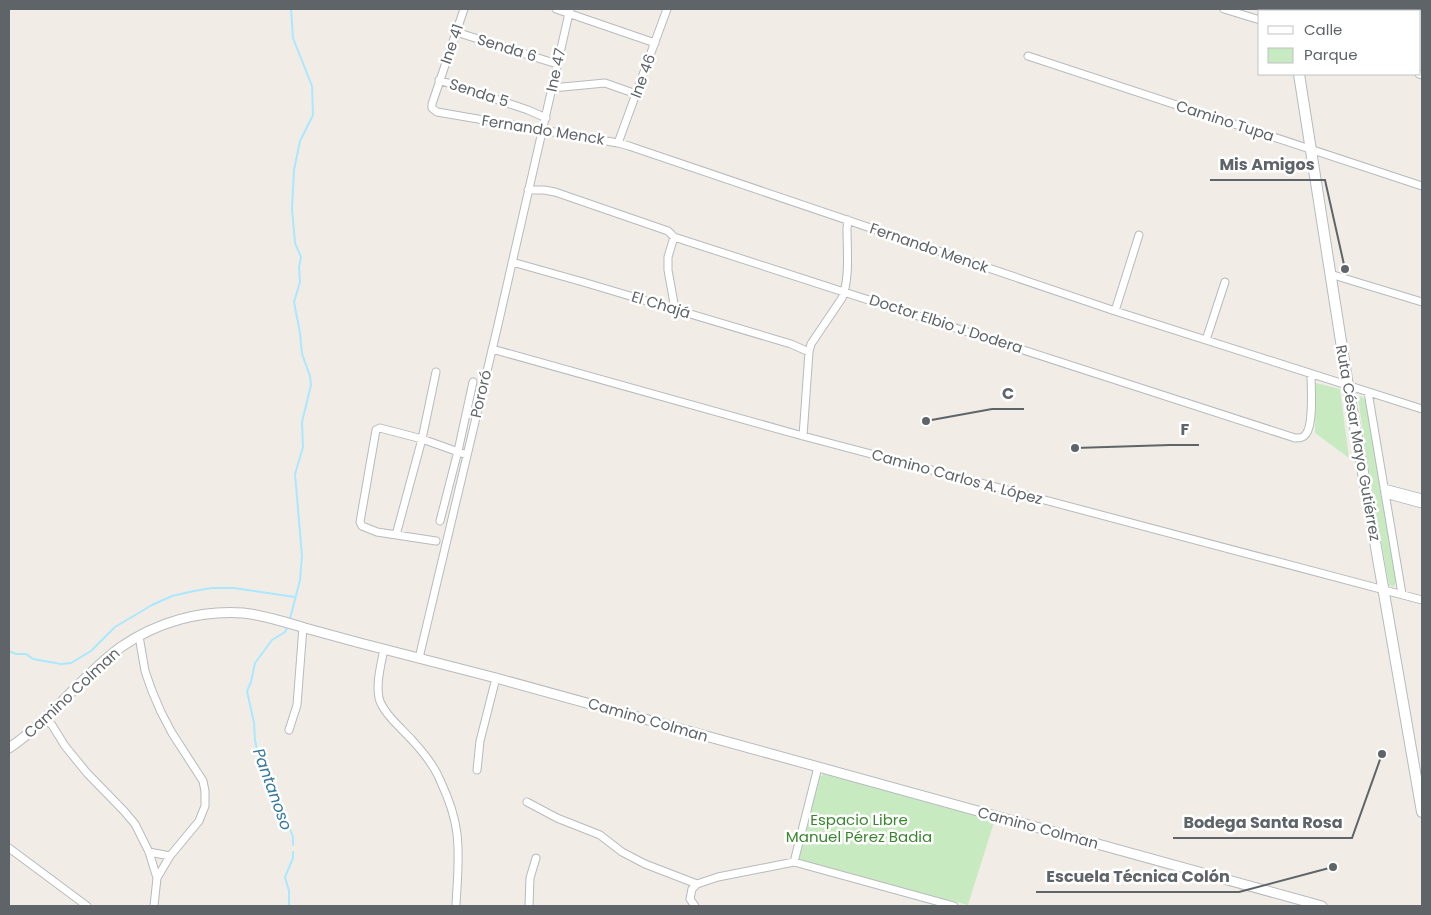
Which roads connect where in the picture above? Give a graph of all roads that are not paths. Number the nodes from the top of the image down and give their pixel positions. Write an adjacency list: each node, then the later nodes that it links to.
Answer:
1 (464, 9): 7 (street, Ine 41)
2 (556, 9): 5 (street)
3 (667, 9): 8 (street, Ine 46)
4 (1224, 9): 6 (street)
5 (569, 11): 8 (street); 10 (street, Ine 47)
6 (1258, 19)
7 (456, 32): 10 (street, Senda 6); 12 (street, Ine 41)
8 (655, 43): 14 (street, Ine 46)
9 (1028, 56): 19 (street, Camino Tupa)
10 (557, 64): 13 (street, Ine 47)
11 (1299, 75): 19 (main road, Ruta César Mayo Gutiérrez)
12 (439, 80): 15 (street, Ine 41); 16 (street, Senda 5)
13 (552, 88): 14 (street); 16 (street, Ine 47)
14 (636, 94): 18 (street, Ine 46)
15 (432, 108): 17 (street, Fernando Menck)
16 (546, 118): 17 (street, Ine 47)
17 (542, 130): 18 (street, Fernando Menck); 21 (street, Pororó)
18 (618, 142): 22 (street, Fernando Menck)
19 (1311, 149): 20 (street, Camino Tupa); 26 (main road, Ruta César Mayo Gutiérrez)
20 (1422, 186)
21 (528, 190): 24 (street, Doctor Elbio J Dodera); 25 (street, Pororó)
22 (848, 220): 28 (street); 31 (street, Fernando Menck)
23 (1139, 235): 31 (street)
24 (674, 237): 28 (street, Doctor Elbio J Dodera); 30 (street)
25 (512, 262): 30 (street, El Chajá); 33 (street, Pororó)
26 (1330, 274): 29 (street); 38 (main road, Ruta César Mayo Gutiérrez)
27 (1225, 282): 32 (street)
28 (844, 291): 34 (street); 36 (street, Doctor Elbio J Dodera)
29 (1422, 302)
30 (674, 309): 34 (street, El Chajá)
31 (1115, 311): 32 (street, Fernando Menck)
32 (1206, 340): 36 (street, Fernando Menck)
33 (492, 349): 41 (street, Camino Carlos A. López); 44 (street, Pororó)
34 (808, 352): 41 (street)
35 (436, 372): 42 (street)
36 (1311, 374): 38 (street, Fernando Menck)
37 (473, 382): 43 (street)
38 (1348, 386): 39 (street, Fernando Menck); 51 (main road, Ruta César Mayo Gutiérrez)
39 (1368, 392): 40 (street, Fernando Menck); 45 (street, Ruta César Mayo Gutiérrez)
40 (1422, 409)
41 (803, 436): 51 (street, Camino Carlos A. López)
42 (422, 439): 43 (street); 49 (street); 49 (street)
43 (458, 451): 44 (street); 48 (street)
44 (467, 455): 57 (street, Pororó)
45 (1384, 491): 46 (street); 47 (street); 52 (street, Ruta César Mayo Gutiérrez)
46 (1422, 498)
47 (1422, 504)
48 (440, 521)
49 (396, 535): 50 (street)
50 (436, 541)
51 (1384, 590): 52 (street, Camino Carlos A. López); 65 (main road, Ruta César Mayo Gutiérrez)
52 (1402, 594): 53 (street, Camino Carlos A. López)
53 (1422, 600)
54 (303, 627): 55 (street, Camino Colman); 56 (street, Camino Colman); 60 (street)
55 (139, 636): 59 (street, Camino Colman); 68 (street)
56 (384, 649): 57 (street, Camino Colman); 77 (street)
57 (419, 658): 58 (street, Camino Colman)
58 (496, 678): 62 (street, Camino Colman); 63 (street)
59 (45, 719): 61 (street, Camino Colman); 67 (street)
60 (290, 730)
61 (9, 748)
62 (818, 767): 70 (street); 79 (street, Camino Colman)
63 (476, 770)
64 (527, 802): 72 (street)
65 (1422, 812)
66 (9, 848): 75 (street)
67 (149, 852): 68 (street); 71 (street)
68 (170, 856): 71 (street)
69 (536, 858): 73 (street)
70 (794, 862): 72 (street); 78 (street)
71 (157, 878): 76 (street)
72 (697, 884): 74 (street)
73 (529, 905)
74 (693, 905)
75 (87, 906)
76 (154, 906)
77 (456, 906)
78 (954, 906)
79 (1322, 906)

